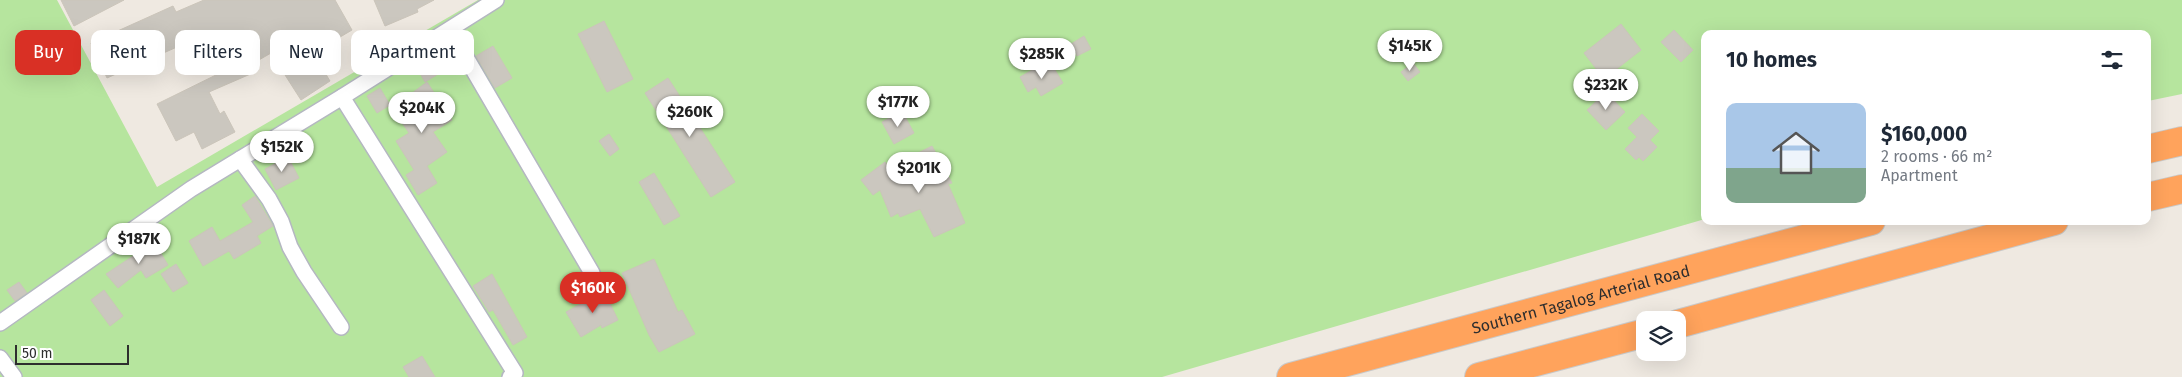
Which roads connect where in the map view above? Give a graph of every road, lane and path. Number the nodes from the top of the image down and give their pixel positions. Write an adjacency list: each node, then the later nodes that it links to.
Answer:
1 (496, 0): 2 (street)
2 (450, 30)
3 (474, 71): 13 (street)
4 (377, 75): 5 (street)
5 (342, 97): 8 (street); 19 (street)
6 (2182, 141): 7 (highway)
7 (2151, 148)
8 (240, 159): 15 (street); 16 (street)
9 (2182, 189): 10 (highway)
10 (2151, 196)
11 (1857, 225): 21 (highway, Southern Tagalog Arterial Road)
12 (2039, 225): 14 (highway)
13 (592, 273)
14 (1686, 322)
15 (0, 323)
16 (340, 327)
17 (1636, 335): 22 (highway)
18 (0, 358): 20 (street)
19 (514, 376)
20 (14, 377)
21 (1291, 377)
22 (1479, 377)

